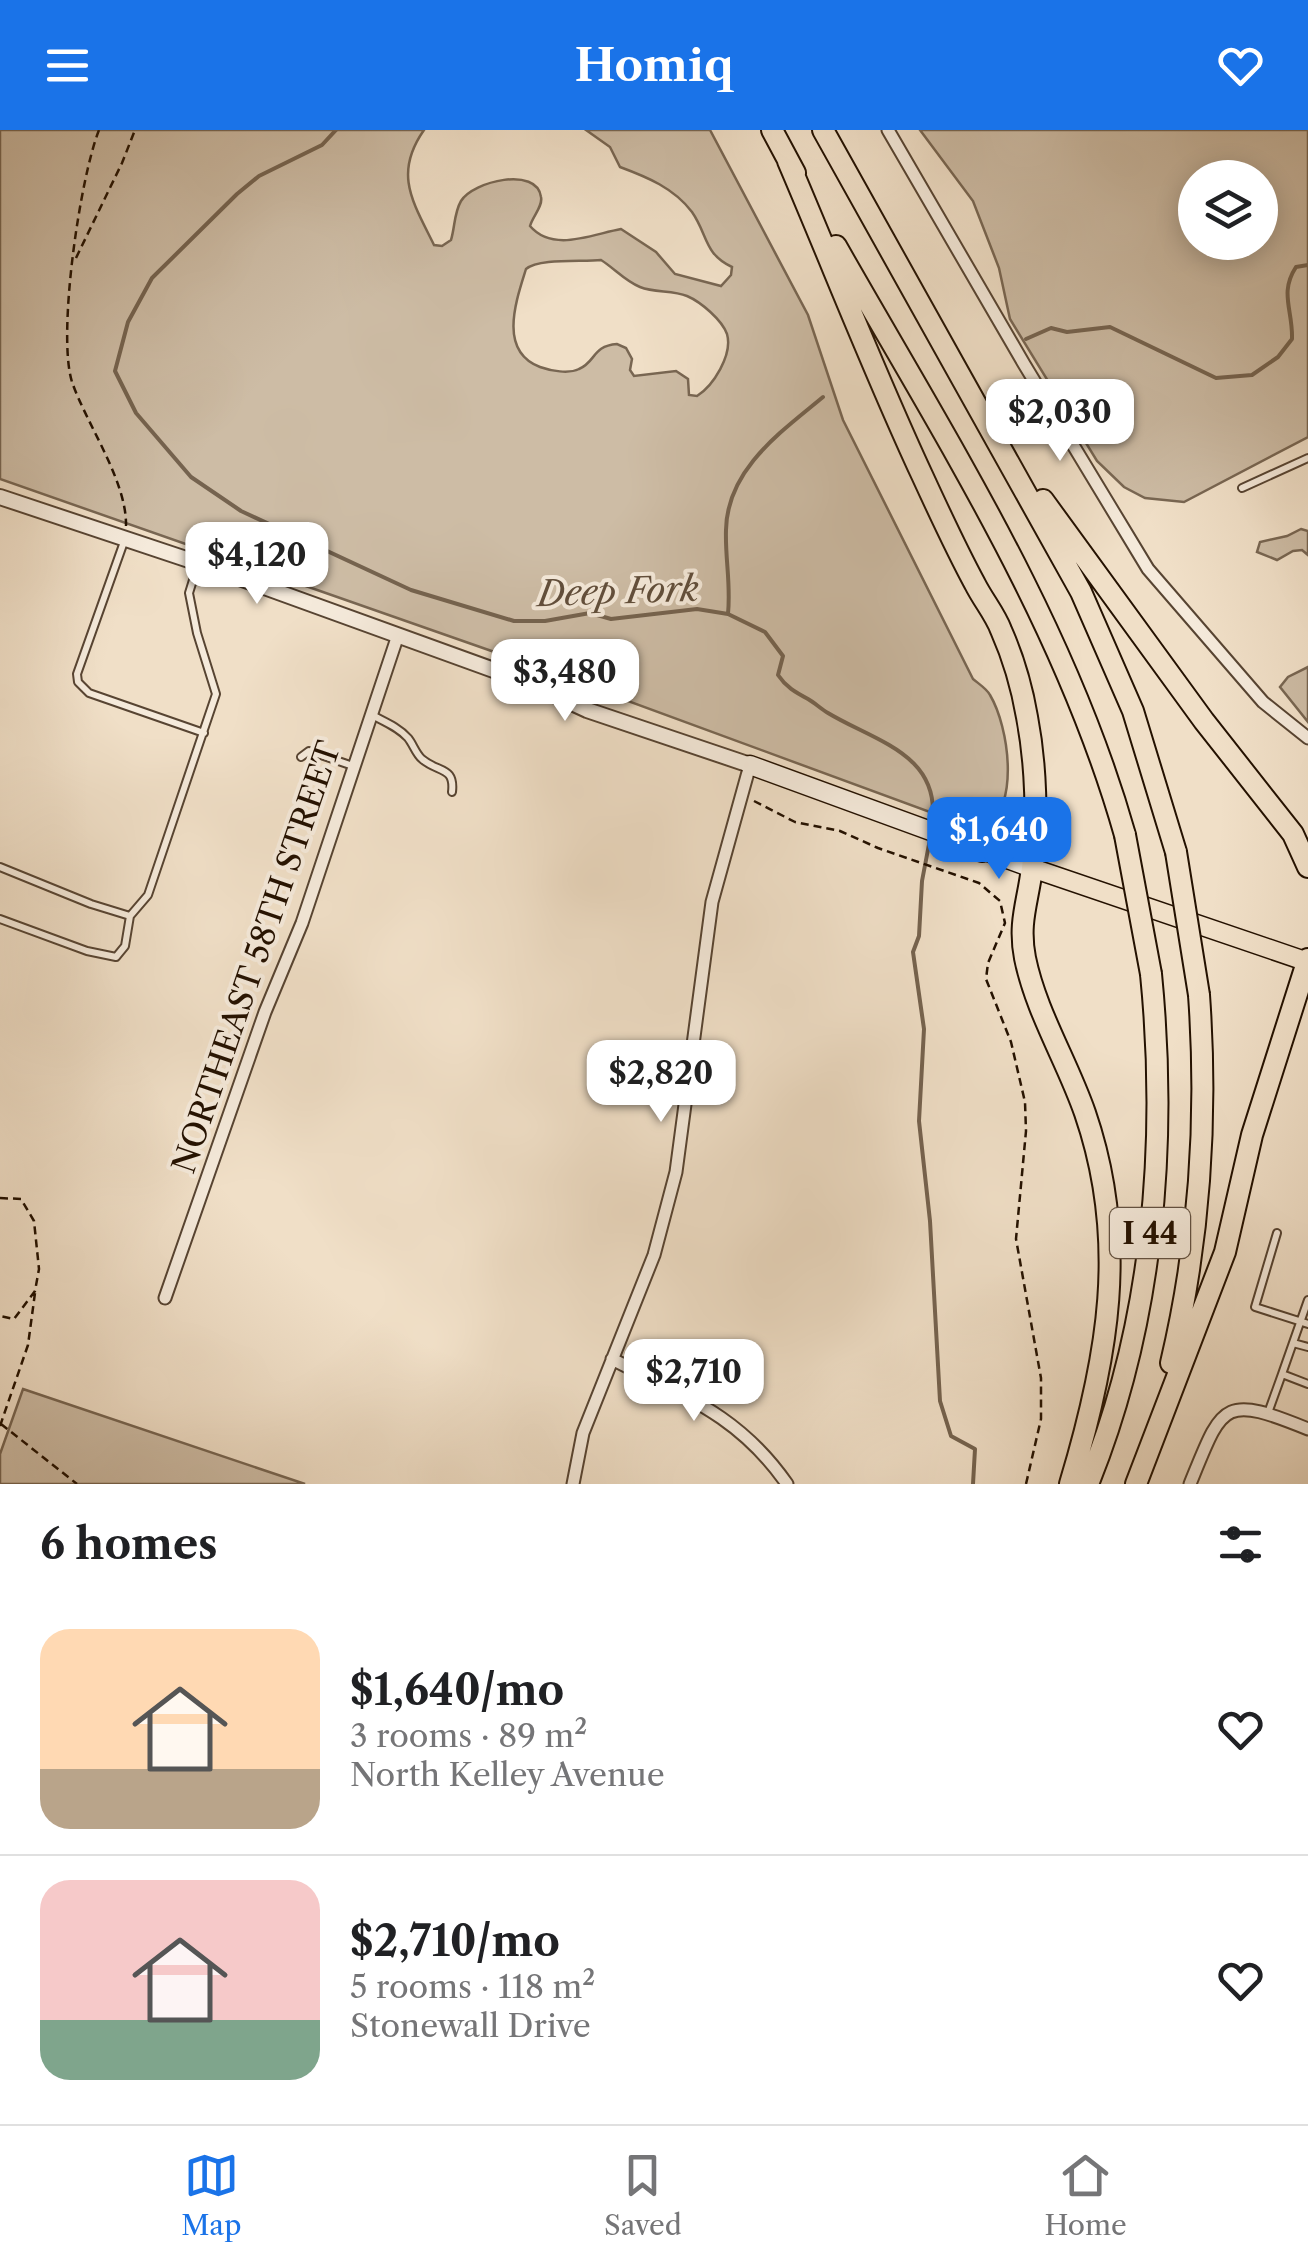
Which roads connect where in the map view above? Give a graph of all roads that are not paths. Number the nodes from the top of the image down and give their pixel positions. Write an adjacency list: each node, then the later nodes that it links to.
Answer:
1 (772, 130): 4 (highway)
2 (822, 130): 5 (highway)
3 (888, 130): 14 (street)
4 (788, 162): 19 (highway); 41 (highway, I 44, bridge)
5 (991, 430): 23 (highway); 42 (highway, I 44, bridge)
6 (1308, 458): 7 (lane)
7 (1242, 488)
8 (0, 496): 9 (street)
9 (125, 538): 10 (street); 13 (lane)
10 (198, 563): 11 (street); 13 (lane)
11 (398, 635): 12 (street, NORTHEAST 58TH STREET); 16 (street)
12 (371, 715): 17 (street, NORTHEAST 58TH STREET); 18 (lane)
13 (204, 734): 24 (lane)
14 (1308, 738)
15 (302, 758): 17 (lane)
16 (750, 765): 20 (main road); 33 (street)
17 (353, 766): 28 (street, NORTHEAST 58TH STREET)
18 (452, 792)
19 (1033, 806): 20 (highway); 22 (highway)
20 (982, 851): 22 (main road)
21 (0, 867): 24 (lane)
22 (1032, 868): 26 (main road); 40 (highway)
23 (1308, 868)
24 (130, 916): 25 (lane)
25 (0, 920)
26 (1308, 961): 42 (highway)
27 (1277, 1233): 30 (lane)
28 (166, 1298)
29 (1308, 1300): 30 (lane)
30 (1304, 1323): 31 (lane)
31 (1293, 1343): 32 (lane); 34 (lane)
32 (1308, 1348)
33 (612, 1360): 38 (street); 39 (street)
34 (1282, 1374): 35 (lane); 36 (lane)
35 (1308, 1384)
36 (1268, 1412): 37 (street); 43 (street)
37 (1308, 1429)
38 (572, 1484)
39 (787, 1484)
40 (1070, 1484)
41 (1088, 1484)
42 (1135, 1484)
43 (1190, 1484)

